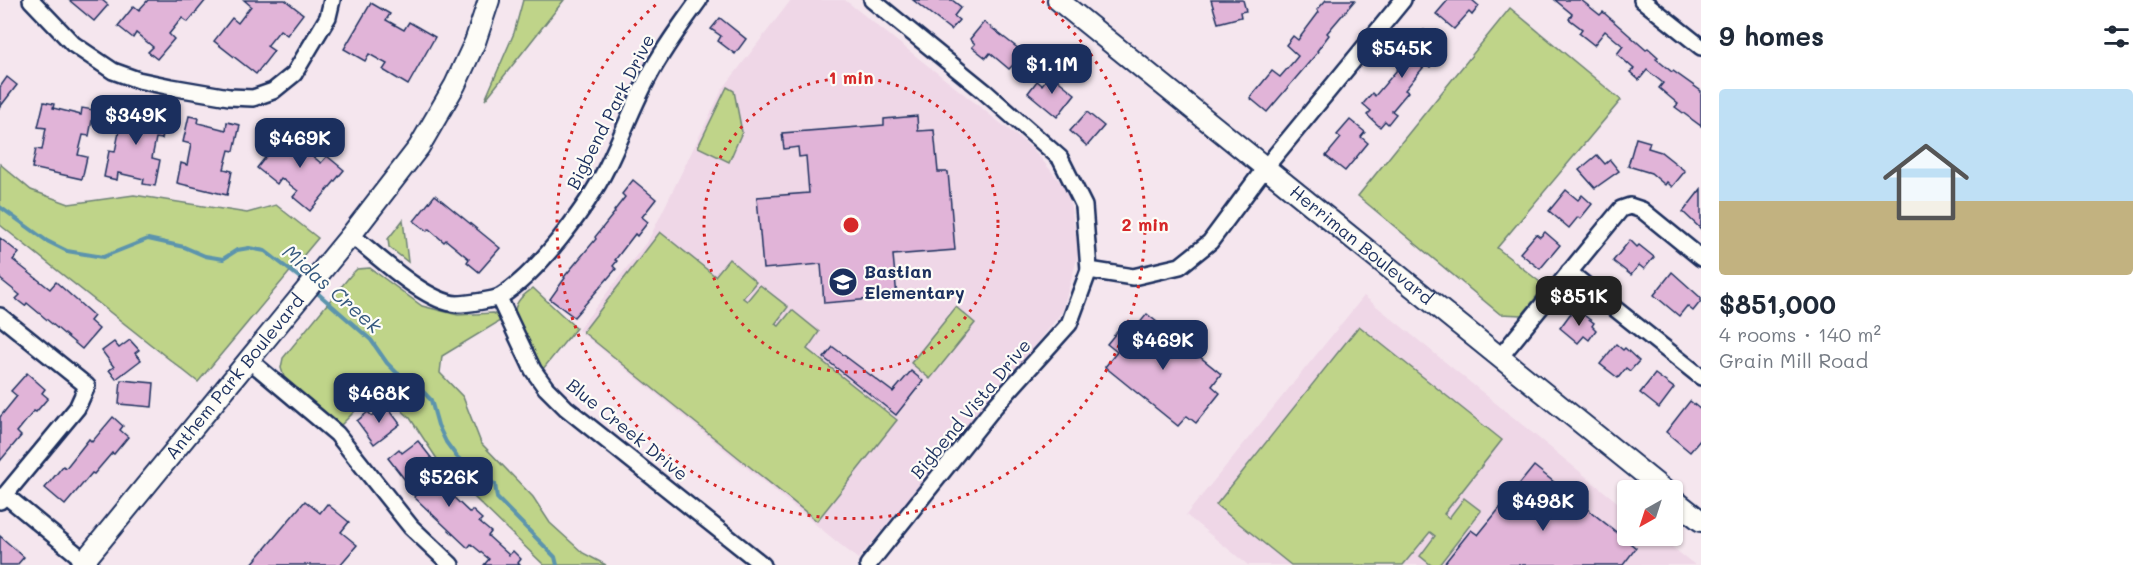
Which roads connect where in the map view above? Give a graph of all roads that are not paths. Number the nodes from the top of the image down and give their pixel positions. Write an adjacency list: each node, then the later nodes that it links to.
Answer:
1 (31, 0): 2 (street)
2 (332, 0)
3 (489, 0): 11 (main road, Anthem Park Boulevard)
4 (699, 0): 15 (street, Bigbend Park Drive)
5 (872, 0): 13 (street)
6 (1058, 0): 10 (main road, Herriman Boulevard)
7 (1403, 0): 10 (street)
8 (1642, 0): 9 (street)
9 (1701, 47)
10 (1265, 168): 13 (street); 17 (main road, Herriman Boulevard)
11 (351, 235): 15 (street); 18 (main road, Anthem Park Boulevard)
12 (1701, 258): 14 (street)
13 (1089, 270): 27 (street, Bigbend Vista Drive)
14 (1569, 272): 17 (street); 19 (street)
15 (499, 298): 26 (street, Blue Creek Drive)
16 (0, 316): 21 (street)
17 (1500, 357): 20 (main road, Herriman Boulevard)
18 (249, 360): 24 (main road, Anthem Park Boulevard); 25 (street)
19 (1701, 377)
20 (1652, 480)
21 (2, 498): 24 (street)
22 (1683, 507): 23 (main road)
23 (1701, 521)
24 (83, 563)
25 (451, 565)
26 (763, 565)
27 (868, 565)

